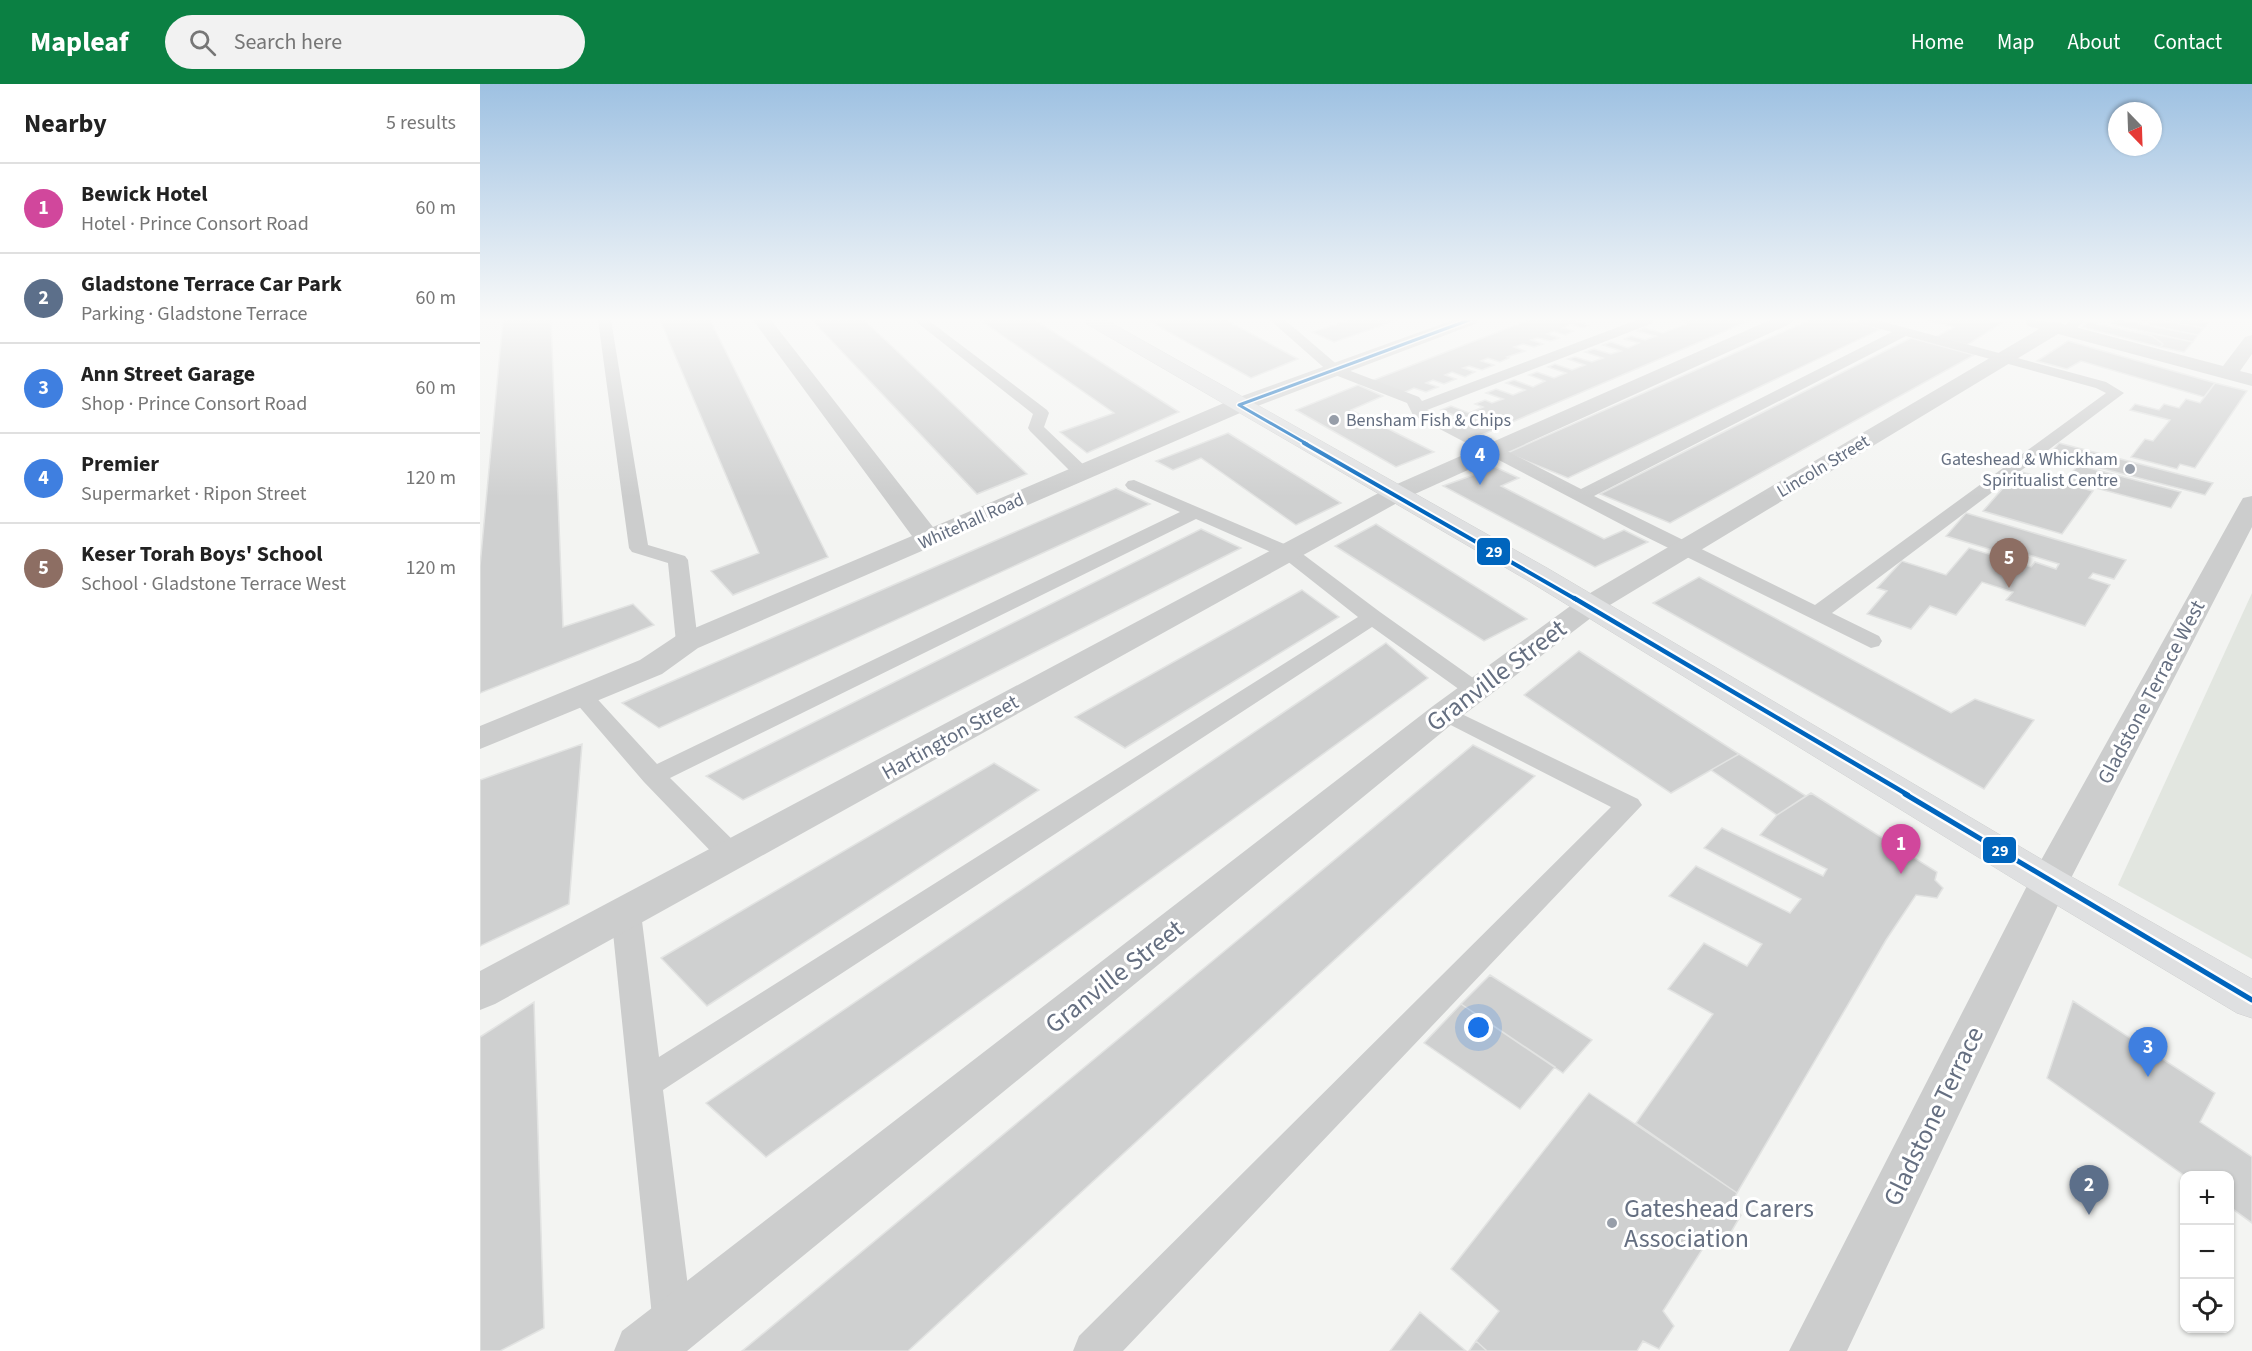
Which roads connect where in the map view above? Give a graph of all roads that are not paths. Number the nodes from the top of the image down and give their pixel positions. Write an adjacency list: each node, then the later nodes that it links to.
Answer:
1 (613, 379): 28 (lane)
2 (807, 379): 21 (street)
3 (997, 379): 15 (lane)
4 (1195, 379): 12 (street)
5 (1310, 379): 12 (street, Whitehall Road)
6 (1359, 379): 13 (lane)
7 (1493, 379): 13 (lane)
8 (1651, 379): 14 (street, Hartington Street)
9 (1810, 379): 18 (lane)
10 (1969, 379): 22 (street, Lincoln Street)
11 (2080, 379): 25 (lane)
12 (1239, 405): 15 (street, Whitehall Road); 17 (street)
13 (1417, 408): 14 (lane)
14 (1491, 450): 17 (street, Hartington Street); 18 (lane)
15 (1081, 472): 21 (street, Whitehall Road)
16 (1134, 485): 20 (lane)
17 (1397, 493): 23 (street, Hartington Street); 24 (street)
18 (1580, 496): 22 (lane)
19 (2252, 503): 34 (street, Gladstone Terrace West)
20 (1195, 512): 23 (lane); 32 (lane)
21 (929, 540): 28 (street, Whitehall Road)
22 (1685, 549): 24 (street, Lincoln Street); 25 (lane)
23 (1288, 552): 26 (lane); 33 (street, Hartington Street)
24 (1590, 605): 30 (street, Granville Street); 34 (street)
25 (1817, 614): 27 (lane)
26 (1372, 617): 30 (lane); 38 (lane)
27 (1870, 640)
28 (687, 642): 29 (street, Whitehall Road)
29 (582, 696): 31 (street, Whitehall Road); 32 (lane)
30 (1460, 702): 39 (street, Granville Street); 40 (lane)
31 (480, 738)
32 (653, 776): 33 (lane)
33 (732, 856): 35 (street, Hartington Street)
34 (2049, 882): 37 (street); 41 (street, Gladstone Terrace)
35 (626, 914): 36 (street, Hartington Street); 38 (lane)
36 (491, 986)
37 (2252, 1000)
38 (645, 1084): 39 (lane)
39 (658, 1338)
40 (1094, 1351)
41 (1816, 1351)

